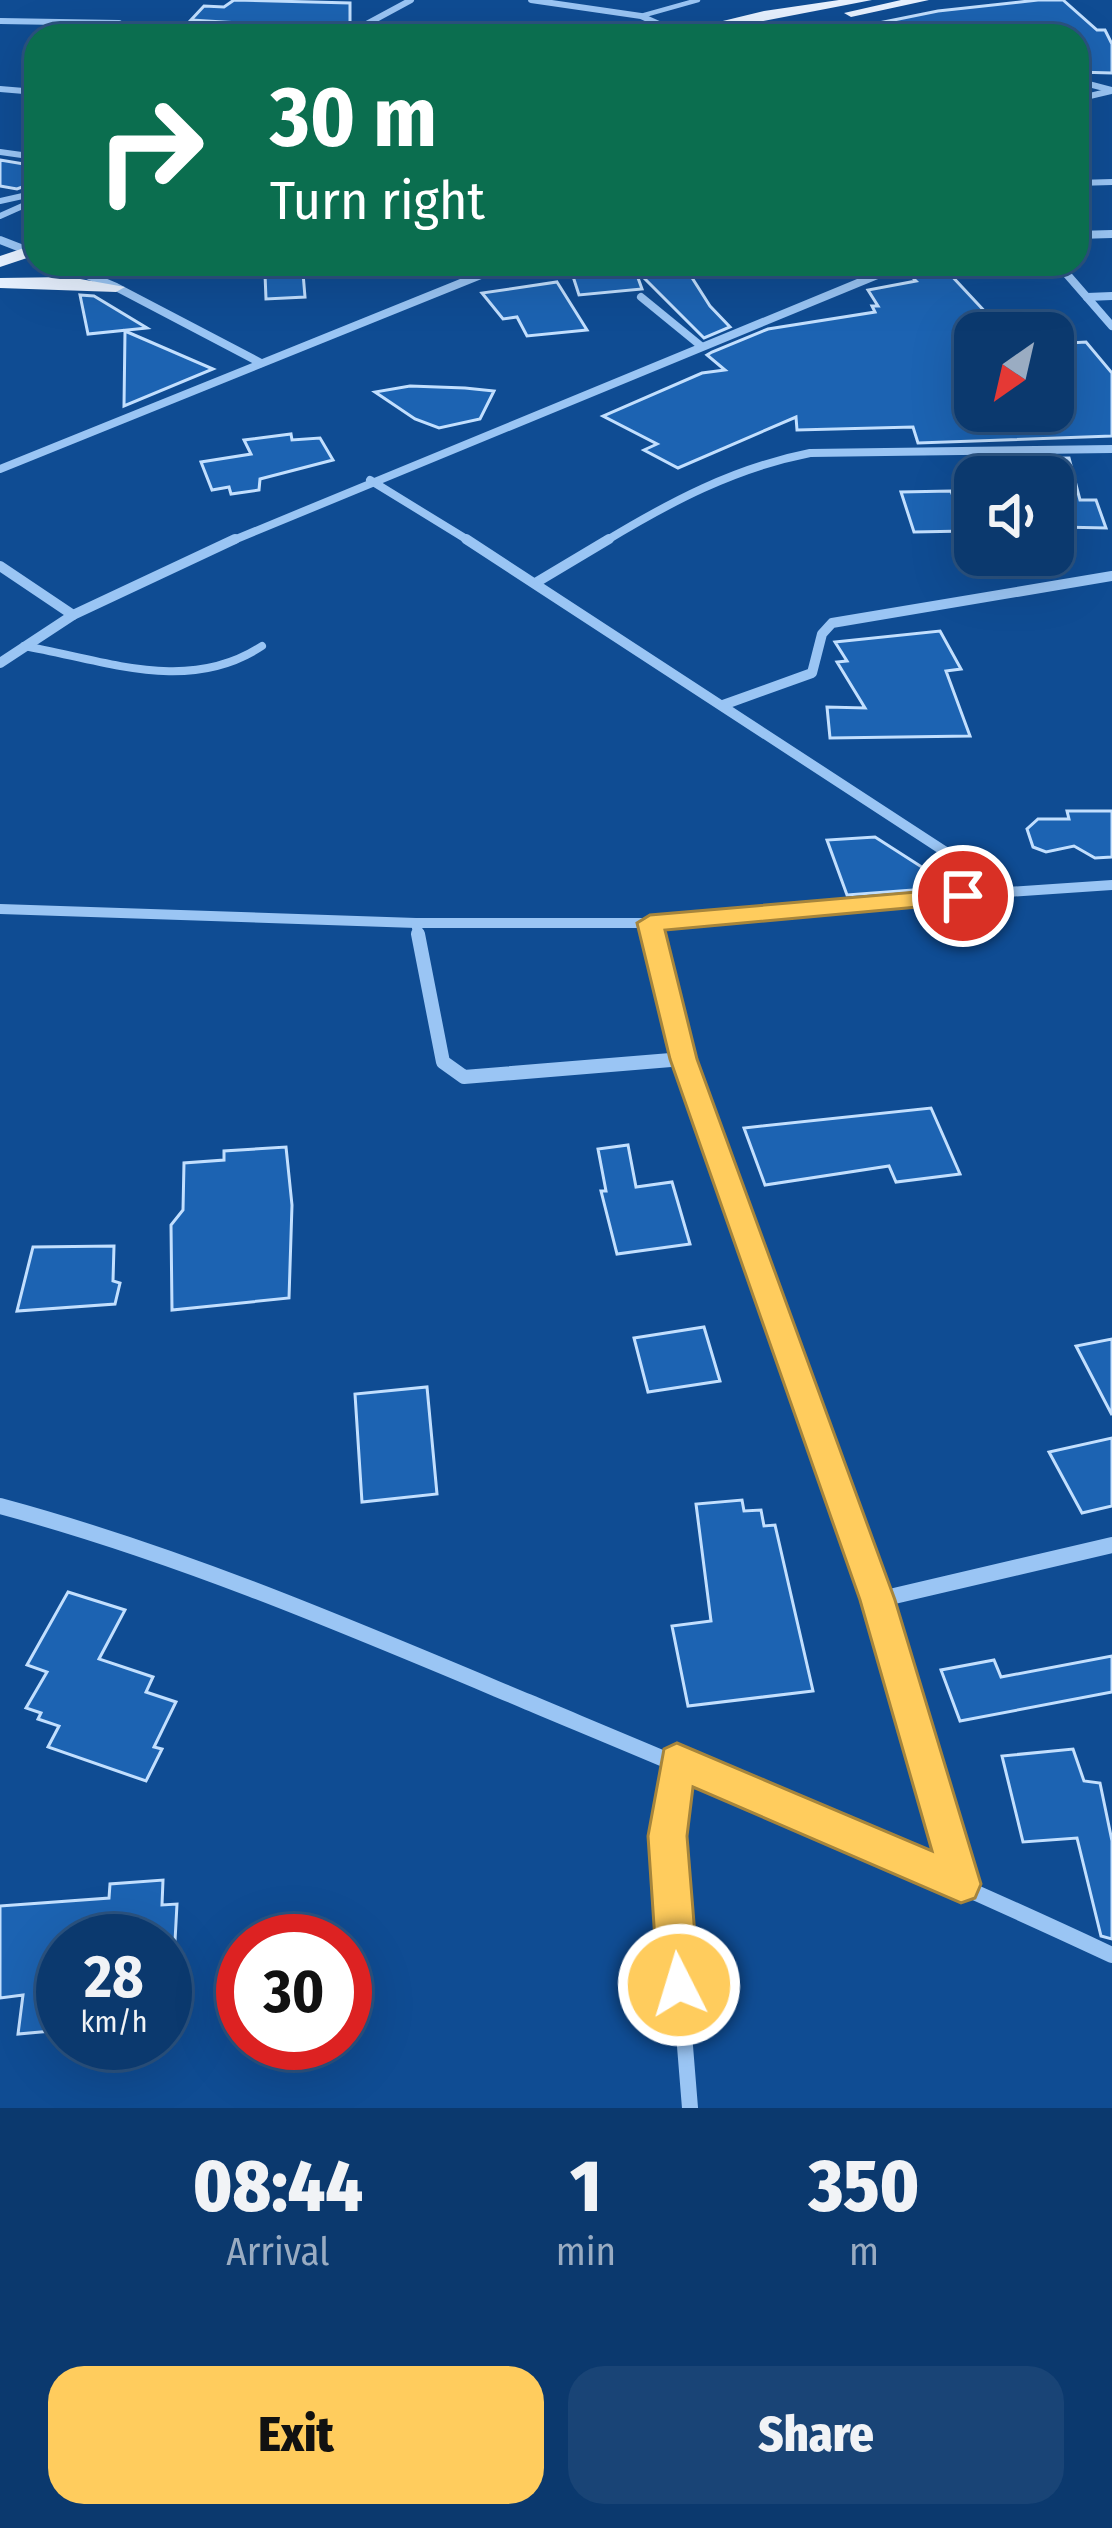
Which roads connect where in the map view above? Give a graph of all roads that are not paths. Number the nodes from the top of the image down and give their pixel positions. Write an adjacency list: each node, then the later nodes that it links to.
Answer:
1 (412, 0): 9 (street)
2 (531, 0): 6 (street)
3 (698, 0): 6 (lane)
4 (866, 0): 11 (main road)
5 (922, 0): 12 (main road)
6 (641, 16): 10 (street)
7 (0, 21): 8 (street)
8 (119, 23)
9 (367, 24)
10 (656, 24)
11 (730, 24)
12 (792, 24)
13 (91, 276): 19 (street)
14 (112, 276): 19 (main road)
15 (478, 276): 25 (street)
16 (874, 276): 24 (street)
17 (1069, 276): 22 (street)
18 (0, 282): 19 (main road)
19 (116, 286): 25 (street)
20 (1112, 296): 22 (street)
21 (641, 297): 24 (street)
22 (1088, 297): 23 (street)
23 (1112, 326)
24 (700, 346): 28 (street)
25 (261, 363): 27 (street)
26 (1112, 449): 31 (street)
27 (0, 469)
28 (370, 480): 31 (street); 32 (street)
29 (0, 566): 32 (street)
30 (1112, 577): 36 (street)
31 (537, 582): 36 (street)
32 (73, 615): 33 (street)
33 (24, 646): 34 (lane); 35 (street)
34 (262, 646)
35 (0, 663)
36 (723, 705): 38 (street)
37 (1112, 885): 38 (street)
38 (1007, 892): 41 (street)
39 (0, 909): 40 (street)
40 (416, 923): 41 (street); 42 (street)
41 (650, 923): 42 (street)
42 (683, 1059): 45 (street)
43 (0, 1506): 46 (street)
44 (1112, 1545): 45 (street)
45 (877, 1600): 47 (street)
46 (677, 1762): 47 (street); 49 (street)
47 (961, 1884): 48 (street)
48 (1112, 1955)
49 (690, 2108)

